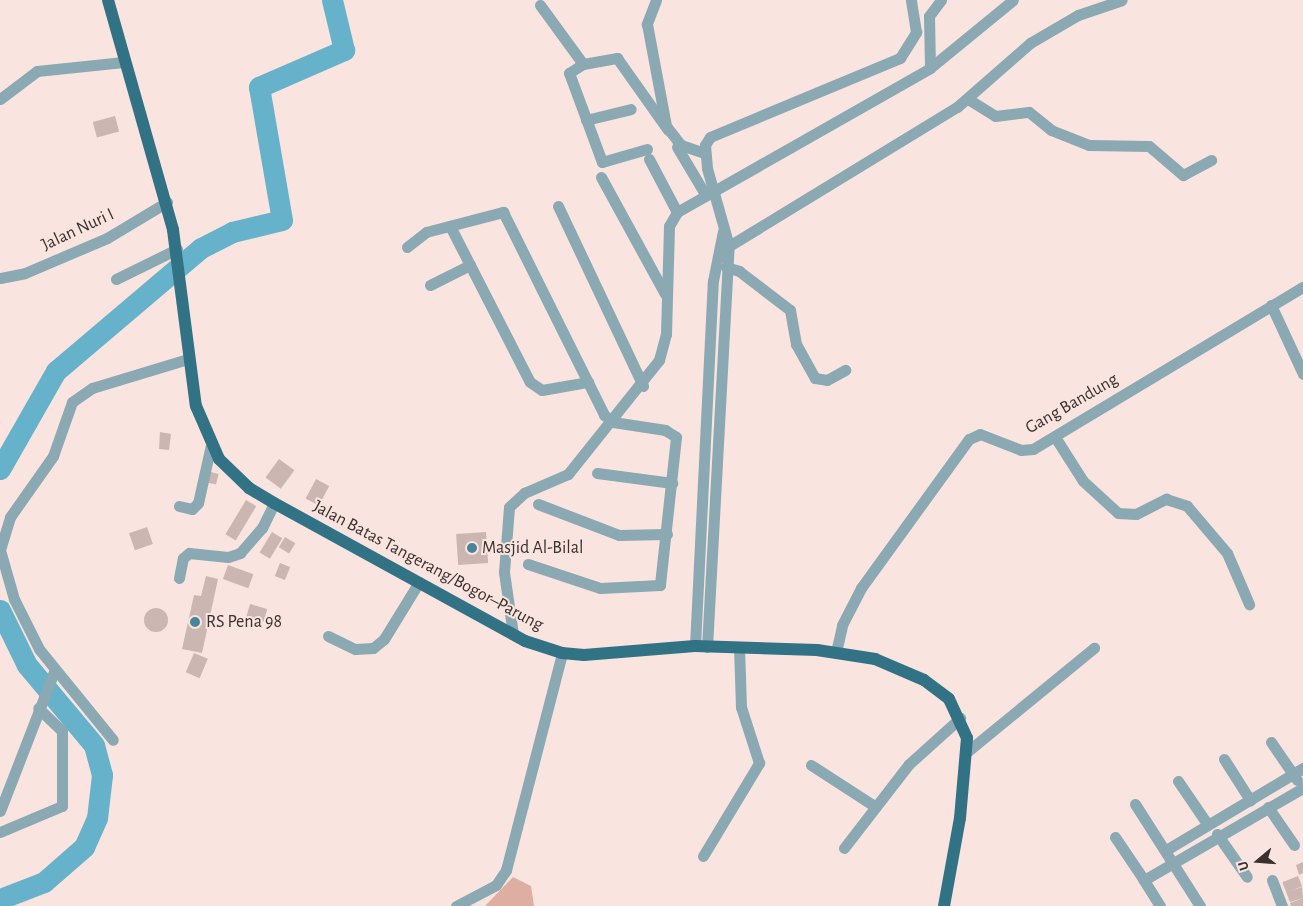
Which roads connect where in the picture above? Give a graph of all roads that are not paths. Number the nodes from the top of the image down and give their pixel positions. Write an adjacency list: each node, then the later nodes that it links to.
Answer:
1 (108, 0): 8 (main road, Jalan Batas Tangerang/Bogor–Parung)
2 (656, 0): 15 (street)
3 (911, 0): 17 (street)
4 (941, 0): 10 (street)
5 (1013, 0): 10 (street)
6 (1122, 0): 12 (street)
7 (540, 6): 9 (street)
8 (124, 62): 11 (street); 21 (main road, Jalan Batas Tangerang/Bogor–Parung)
9 (583, 64): 14 (street); 15 (street)
10 (930, 68): 20 (street)
11 (0, 99)
12 (968, 99): 18 (street); 26 (street)
13 (632, 109): 14 (street)
14 (586, 120): 23 (street)
15 (668, 130): 17 (street)
16 (677, 147): 20 (street)
17 (704, 153): 20 (street)
18 (1211, 160)
19 (601, 177): 35 (street)
20 (709, 192): 23 (street); 25 (street)
21 (167, 202): 28 (main road, Jalan Batas Tangerang/Bogor–Parung); 31 (street, Jalan Nuri I)
22 (558, 206): 41 (street)
23 (677, 212): 35 (street)
24 (450, 226): 27 (street); 29 (street); 40 (street)
25 (723, 231): 26 (street); 58 (street)
26 (729, 246): 30 (street)
27 (407, 247)
28 (176, 249): 32 (street); 37 (main road, Jalan Batas Tangerang/Bogor–Parung)
29 (470, 264): 33 (street); 40 (street)
30 (726, 267): 38 (street); 58 (street)
31 (0, 278)
32 (116, 279)
33 (430, 285)
34 (1303, 287): 36 (street, Gang Bandung)
35 (665, 295): 41 (street)
36 (1272, 305): 39 (street); 43 (street, Gang Bandung)
37 (188, 359): 44 (main road, Jalan Batas Tangerang/Bogor–Parung); 51 (street)
38 (846, 370)
39 (1303, 374)
40 (588, 382): 42 (street)
41 (643, 386): 42 (street)
42 (613, 422): 46 (street); 56 (street)
43 (1055, 437): 55 (street); 61 (street, Gang Bandung)
44 (211, 445): 47 (main road, Jalan Batas Tangerang/Bogor–Parung); 49 (street)
45 (597, 473): 46 (street)
46 (672, 482): 50 (street)
47 (274, 503): 53 (street); 54 (main road, Jalan Batas Tangerang/Bogor–Parung)
48 (538, 504): 50 (street)
49 (179, 506)
50 (668, 534): 52 (street)
51 (0, 550): 63 (street)
52 (528, 564)
53 (179, 578)
54 (419, 582): 56 (main road, Jalan Batas Tangerang/Bogor–Parung); 57 (street)
55 (1249, 604)
56 (512, 634): 62 (main road, Jalan Batas Tangerang/Bogor–Parung)
57 (328, 636)
58 (701, 646): 59 (main road, Jalan Batas Tangerang/Bogor–Parung); 62 (main road, Jalan Batas Tangerang/Bogor–Parung)
59 (739, 648): 61 (main road, Jalan Batas Tangerang/Bogor–Parung); 86 (street)
60 (1094, 648): 68 (street)
61 (836, 652): 65 (main road, Jalan Batas Tangerang/Bogor–Parung)
62 (562, 653): 91 (street)
63 (54, 672): 64 (street); 66 (street)
64 (38, 708): 78 (street); 80 (street)
65 (960, 718): 68 (main road, Jalan Batas Tangerang/Bogor–Parung); 76 (street)
66 (113, 740)
67 (1270, 742): 71 (street)
68 (968, 751): 92 (main road, Jalan Batas Tangerang/Bogor–Parung)
69 (1224, 759): 74 (street)
70 (811, 765): 76 (street)
71 (1298, 771): 73 (street); 74 (street)
72 (1178, 781): 79 (street)
73 (1302, 788): 77 (street)
74 (1250, 800): 79 (street)
75 (1135, 804): 85 (street)
76 (876, 807): 84 (street)
77 (1268, 807): 81 (street); 83 (street)
78 (0, 811)
79 (1208, 824): 85 (street)
80 (0, 832)
81 (1217, 834): 87 (street); 88 (street)
82 (1115, 837): 89 (street)
83 (1294, 845)
84 (844, 848)
85 (1166, 850): 87 (street)
86 (703, 856)
87 (1173, 860): 89 (street); 94 (street)
88 (1248, 877)
89 (1144, 880): 93 (street)
90 (1272, 880): 95 (street)
91 (456, 906)
92 (944, 906)
93 (1160, 906)
94 (1200, 906)
95 (1282, 906)

